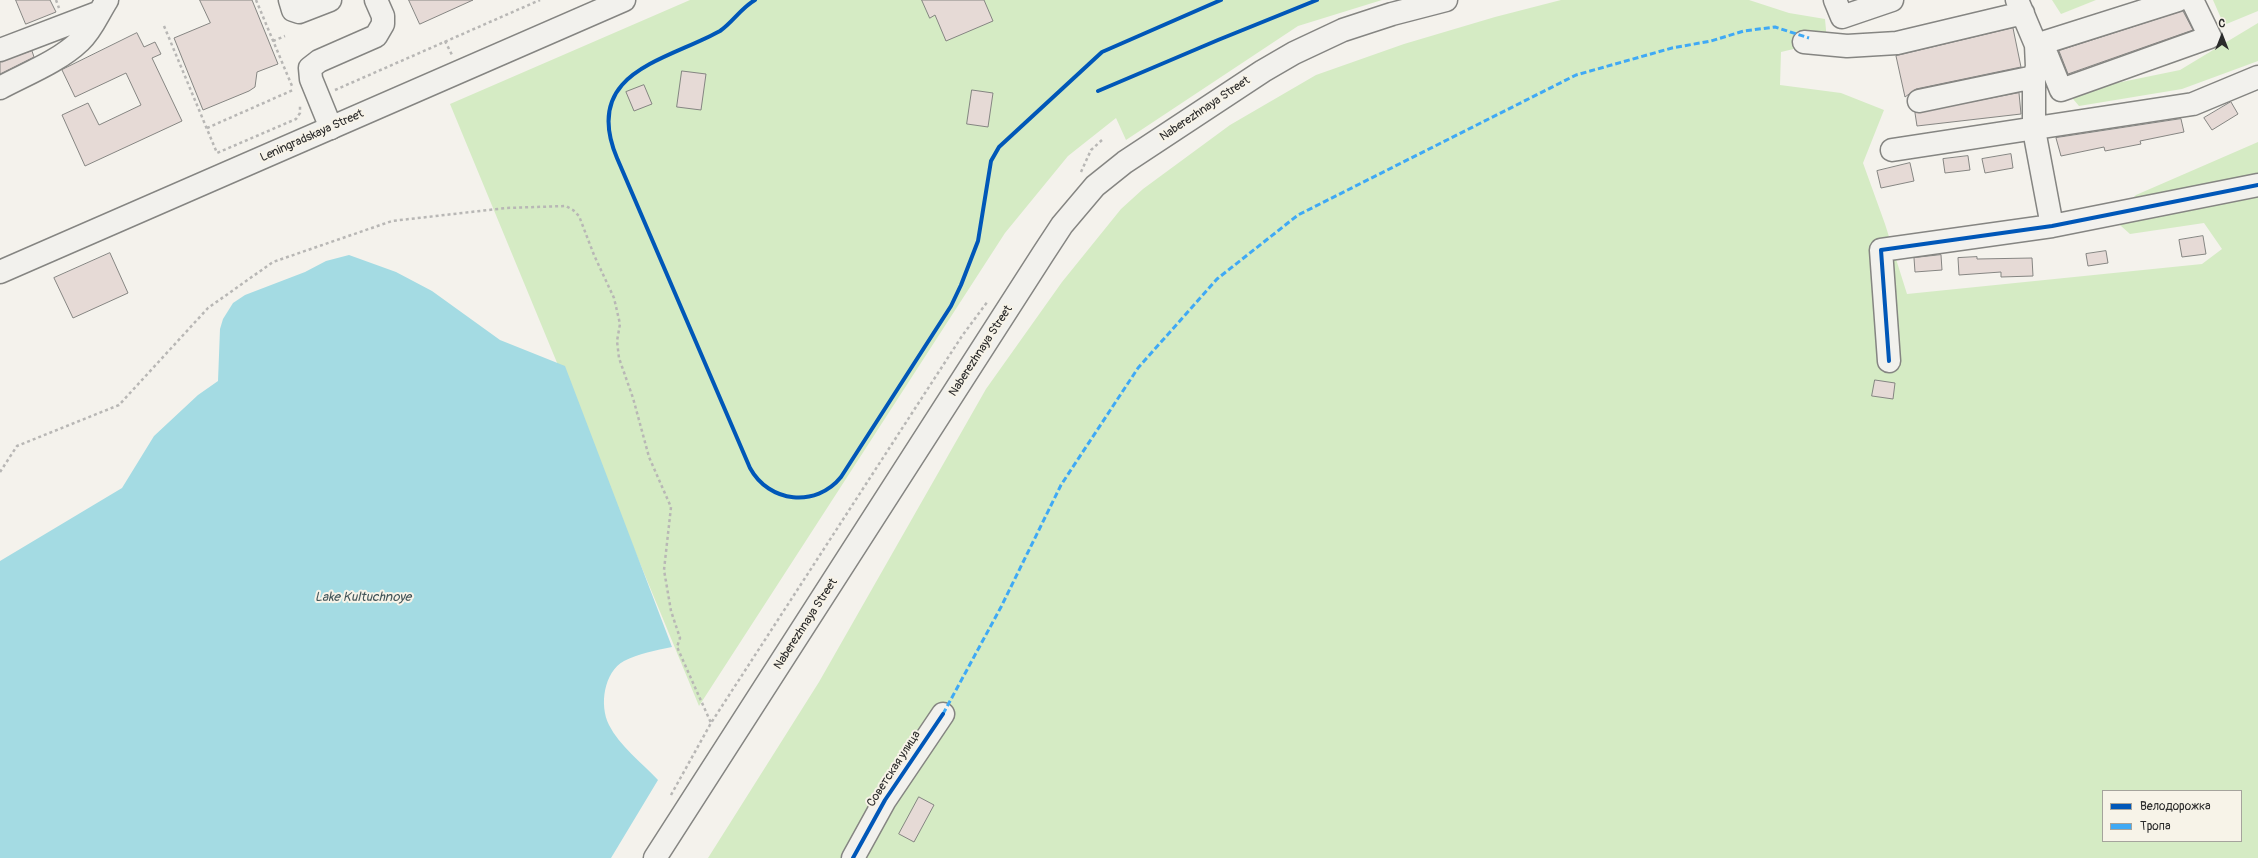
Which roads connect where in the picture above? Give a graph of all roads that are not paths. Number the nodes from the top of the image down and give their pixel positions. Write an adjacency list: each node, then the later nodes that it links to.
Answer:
1 (290, 0): 2 (main road)
2 (330, 0)
3 (376, 0): 19 (main road)
4 (624, 0): 19 (main road, Leningradskaya Street)
5 (1446, 0): 27 (main road, Naberezhnaya Street)
6 (1834, 0): 7 (main road)
7 (1892, 0)
8 (2178, 0): 14 (main road)
9 (2192, 0): 14 (main road)
10 (103, 6): 13 (main road); 17 (main road)
11 (2020, 6): 12 (main road); 14 (main road)
12 (1804, 42)
13 (4, 44)
14 (2039, 44): 15 (main road)
15 (2034, 77): 18 (main road); 20 (main road)
16 (2258, 77): 20 (main road)
17 (0, 88)
18 (1919, 101)
19 (331, 128): 24 (main road, Leningradskaya Street)
20 (2034, 130): 21 (main road); 23 (main road)
21 (1892, 150)
22 (2258, 185): 23 (main road)
23 (2052, 226): 25 (main road)
24 (0, 272)
25 (1889, 361)
26 (943, 714): 28 (main road, Советская улица)
27 (655, 858)
28 (853, 858)

